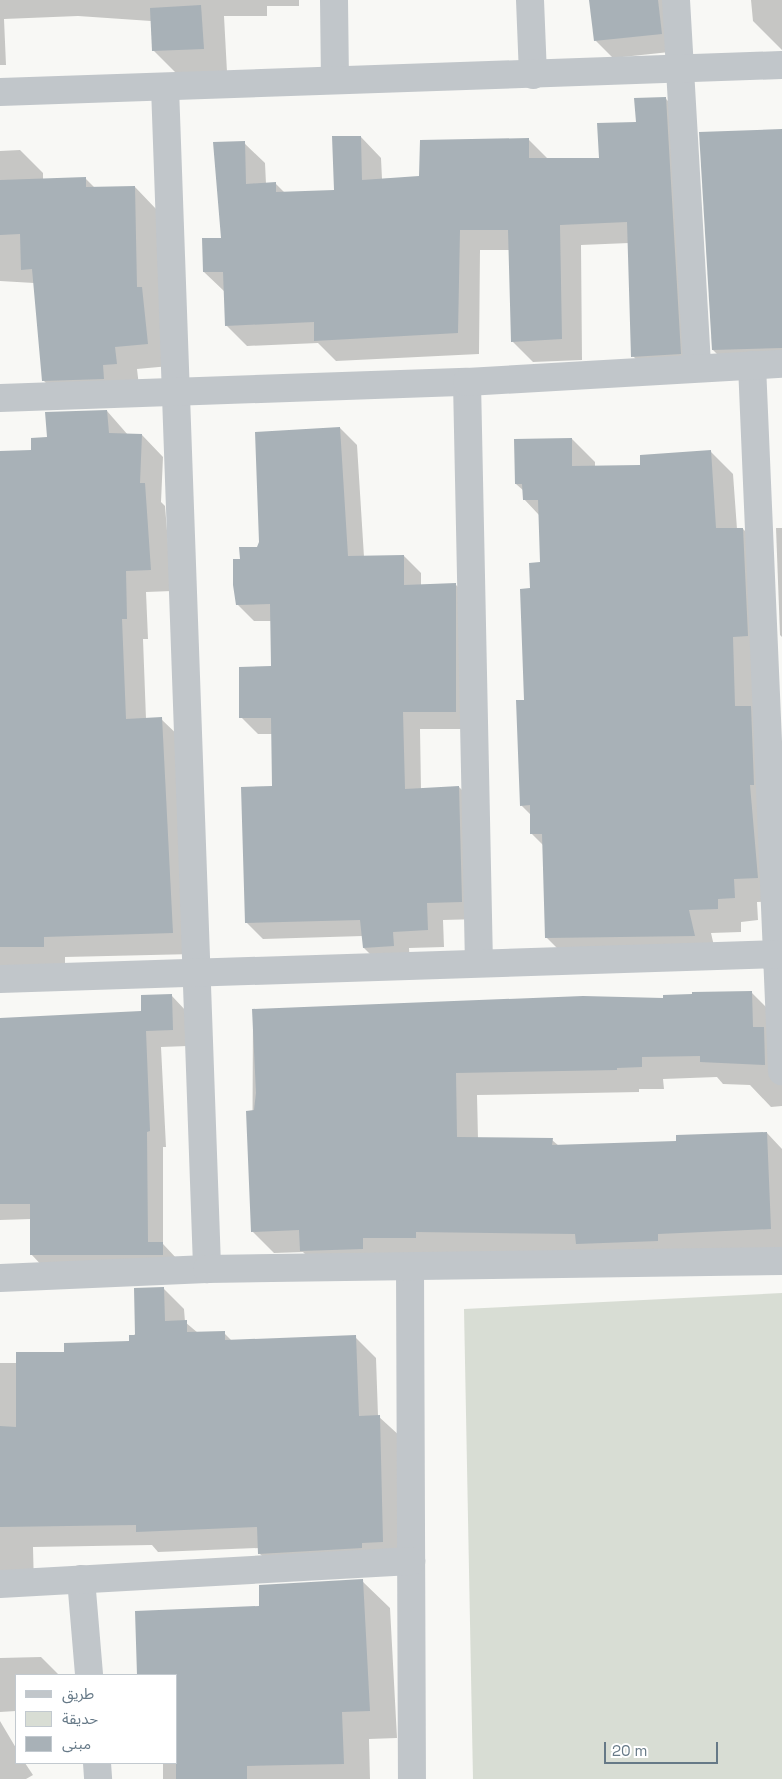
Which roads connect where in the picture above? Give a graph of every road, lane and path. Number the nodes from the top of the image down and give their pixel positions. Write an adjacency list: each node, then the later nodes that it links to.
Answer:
1 (334, 0): 7 (street)
2 (530, 0): 6 (street)
3 (676, 0): 5 (street)
4 (782, 65): 5 (street)
5 (680, 69): 6 (street); 12 (street)
6 (533, 75): 7 (street)
7 (335, 80): 8 (street)
8 (165, 86): 9 (street); 14 (street)
9 (0, 92)
10 (752, 364): 11 (street); 12 (street); 16 (street)
11 (782, 364)
12 (697, 367): 13 (street)
13 (467, 382): 14 (street); 18 (street)
14 (174, 394): 15 (street); 19 (street)
15 (0, 398)
16 (773, 660): 17 (street)
17 (780, 954): 18 (street); 21 (street)
18 (480, 963): 19 (street)
19 (197, 975): 20 (street); 24 (street)
20 (0, 979)
21 (782, 1071)
22 (782, 1261): 23 (street)
23 (410, 1267): 24 (street); 26 (street)
24 (207, 1269): 25 (street)
25 (0, 1278)
26 (411, 1562): 27 (street); 32 (street)
27 (81, 1579): 28 (street); 29 (street)
28 (0, 1584)
29 (90, 1674)
30 (97, 1764): 31 (street)
31 (98, 1779)
32 (412, 1779)

